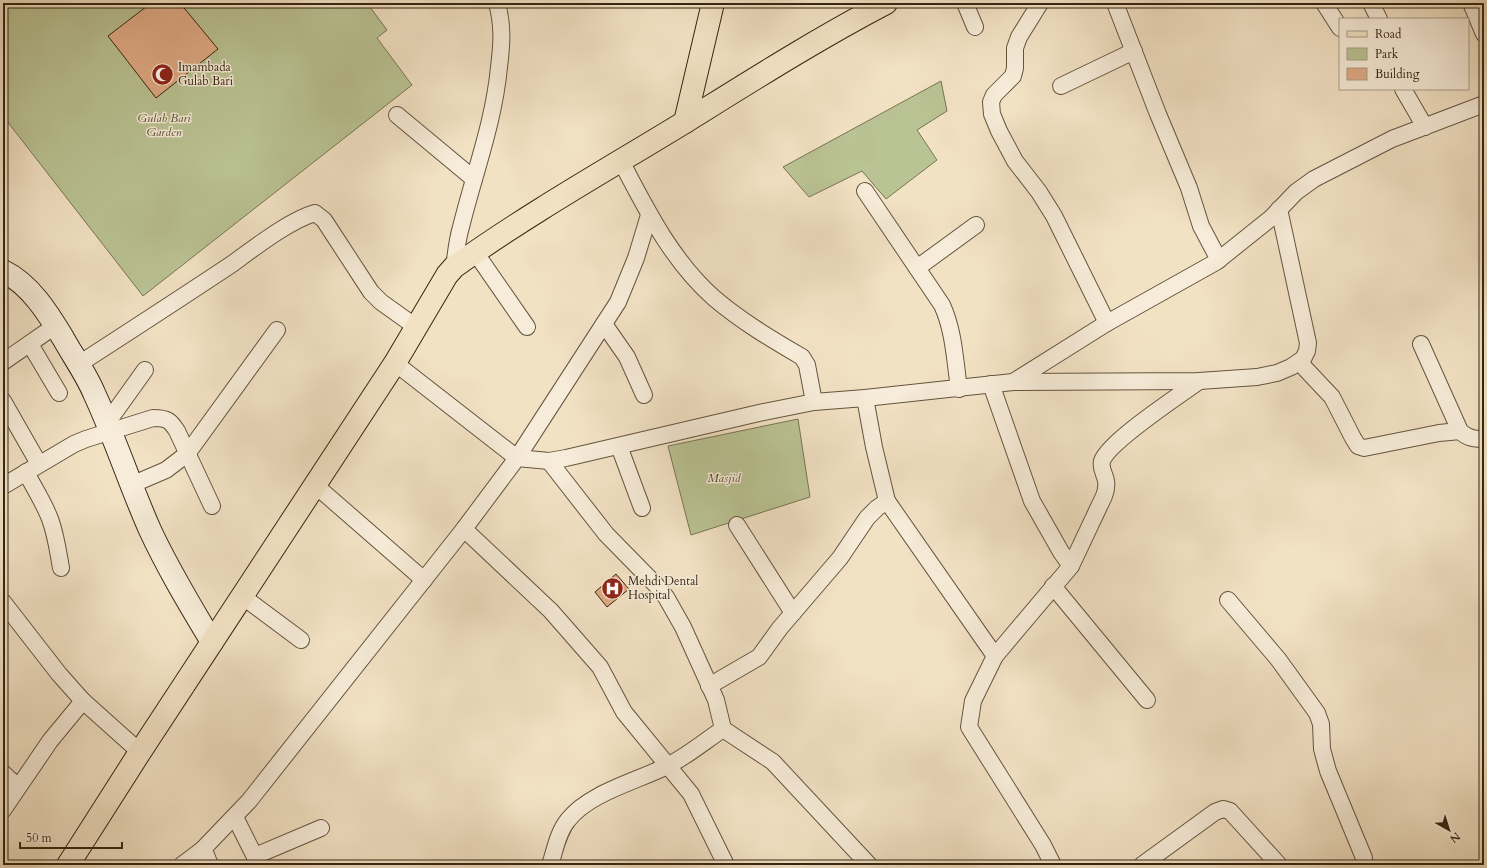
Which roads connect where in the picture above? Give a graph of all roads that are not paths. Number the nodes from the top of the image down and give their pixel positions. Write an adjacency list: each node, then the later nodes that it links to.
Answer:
1 (497, 3): 22 (street)
2 (712, 3): 19 (main road)
3 (886, 3): 19 (main road)
4 (965, 3): 12 (street)
5 (1040, 3): 32 (street)
6 (1115, 3): 14 (street)
7 (1324, 3): 11 (street)
8 (1371, 3): 10 (street)
9 (1471, 3): 13 (street)
10 (1378, 18)
11 (1339, 26)
12 (976, 27)
13 (1484, 34)
14 (1134, 51): 15 (street); 28 (street)
15 (1061, 86)
16 (1404, 90): 20 (street)
17 (1484, 104): 20 (street)
18 (397, 115): 22 (street)
19 (685, 122): 21 (main road)
20 (1425, 126): 24 (street)
21 (621, 160): 25 (street); 27 (main road)
22 (474, 179): 29 (street)
23 (865, 191): 30 (street)
24 (1279, 209): 28 (street); 41 (street)
25 (649, 215): 33 (street); 53 (street)
26 (976, 225): 30 (street)
27 (475, 252): 29 (main road); 36 (street)
28 (1218, 260): 32 (street)
29 (454, 267): 35 (main road)
30 (917, 268): 48 (street)
31 (3, 271): 34 (street)
32 (1107, 323): 45 (street)
33 (604, 324): 50 (street); 59 (street)
34 (56, 326): 38 (street); 43 (street)
35 (416, 327): 42 (main road); 43 (street)
36 (527, 327)
37 (277, 330): 58 (street)
38 (30, 344): 40 (street); 49 (street)
39 (1422, 344): 55 (street)
40 (3, 362)
41 (1299, 362): 46 (street); 55 (street)
42 (395, 363): 59 (street); 63 (main road)
43 (79, 364): 54 (street)
44 (145, 370): 54 (street)
45 (1013, 382): 46 (street); 47 (street)
46 (1199, 382): 70 (street)
47 (991, 384): 48 (street); 70 (street)
48 (959, 389): 51 (street)
49 (59, 393)
50 (644, 394)
51 (866, 398): 53 (street); 65 (street)
52 (3, 401): 61 (street)
53 (814, 402): 57 (street)
54 (109, 427): 58 (street); 61 (street); 62 (street)
55 (1460, 431): 56 (street)
56 (1484, 438)
57 (619, 446): 60 (street); 67 (street)
58 (187, 454): 62 (street); 66 (street)
59 (517, 458): 60 (street); 69 (street)
60 (549, 460): 81 (street)
61 (33, 468): 64 (street); 71 (street)
62 (131, 485): 79 (street)
63 (315, 485): 72 (street); 74 (main road)
64 (3, 486)
65 (887, 501): 77 (street); 80 (street)
66 (212, 506)
67 (642, 508)
68 (737, 525): 77 (street)
69 (464, 529): 72 (street); 86 (street)
70 (1071, 566): 73 (street)
71 (61, 568)
72 (424, 580): 90 (street)
73 (1053, 586): 80 (street); 82 (street)
74 (242, 596): 78 (street); 79 (main road)
75 (1228, 600): 103 (street)
76 (3, 602): 83 (street)
77 (793, 613): 81 (street)
78 (301, 640)
79 (212, 642): 85 (main road)
80 (995, 656): 100 (street)
81 (709, 686): 84 (street)
82 (1147, 700)
83 (83, 701): 85 (street); 88 (street)
84 (723, 729): 86 (street); 99 (street)
85 (140, 752): 94 (main road)
86 (668, 766): 97 (street); 98 (street)
87 (3, 773): 88 (street)
88 (18, 787): 89 (street)
89 (3, 810)
90 (235, 817): 92 (street); 93 (street)
91 (321, 828): 93 (street)
92 (202, 850): 95 (street); 96 (street)
93 (257, 860)
94 (68, 865)
95 (182, 865)
96 (210, 865)
97 (550, 865)
98 (726, 865)
99 (869, 865)
100 (1053, 865)
101 (1142, 865): 102 (street)
102 (1278, 865)
103 (1363, 865)

